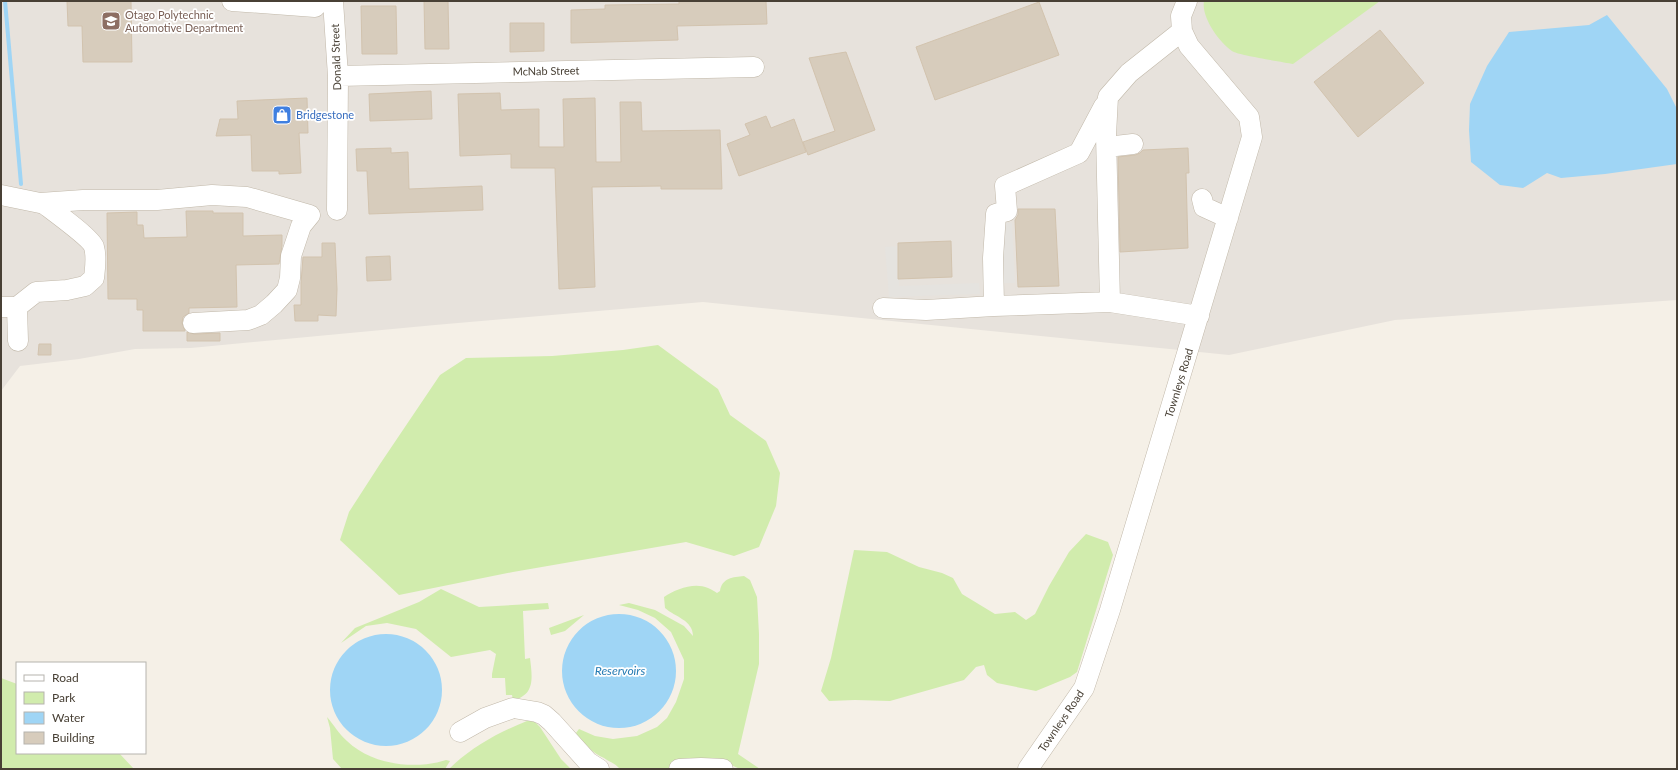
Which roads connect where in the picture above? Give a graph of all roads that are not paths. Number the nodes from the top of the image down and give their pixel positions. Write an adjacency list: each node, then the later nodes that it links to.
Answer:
1 (232, 1): 3 (street)
2 (1187, 1): 4 (street, Townleys Road)
3 (324, 4): 6 (street, Donald Street)
4 (1182, 31): 7 (street); 14 (street, Townleys Road)
5 (754, 67): 6 (street, McNab Street)
6 (338, 76): 13 (street, Donald Street)
7 (1108, 97): 9 (street); 16 (street)
8 (1133, 144): 9 (street)
9 (1107, 147): 15 (street)
10 (1, 195): 12 (street)
11 (1202, 199): 14 (street)
12 (43, 203): 17 (street); 20 (street)
13 (337, 210)
14 (1228, 218): 19 (street, Townleys Road)
15 (1110, 302): 16 (street); 19 (street)
16 (994, 306): 18 (street)
17 (9, 307): 21 (street)
18 (883, 308)
19 (1199, 316): 26 (street, Townleys Road)
20 (193, 323)
21 (18, 341)
22 (460, 732): 23 (street)
23 (599, 769)
24 (679, 769): 25 (street)
25 (723, 769)
26 (1028, 769)

